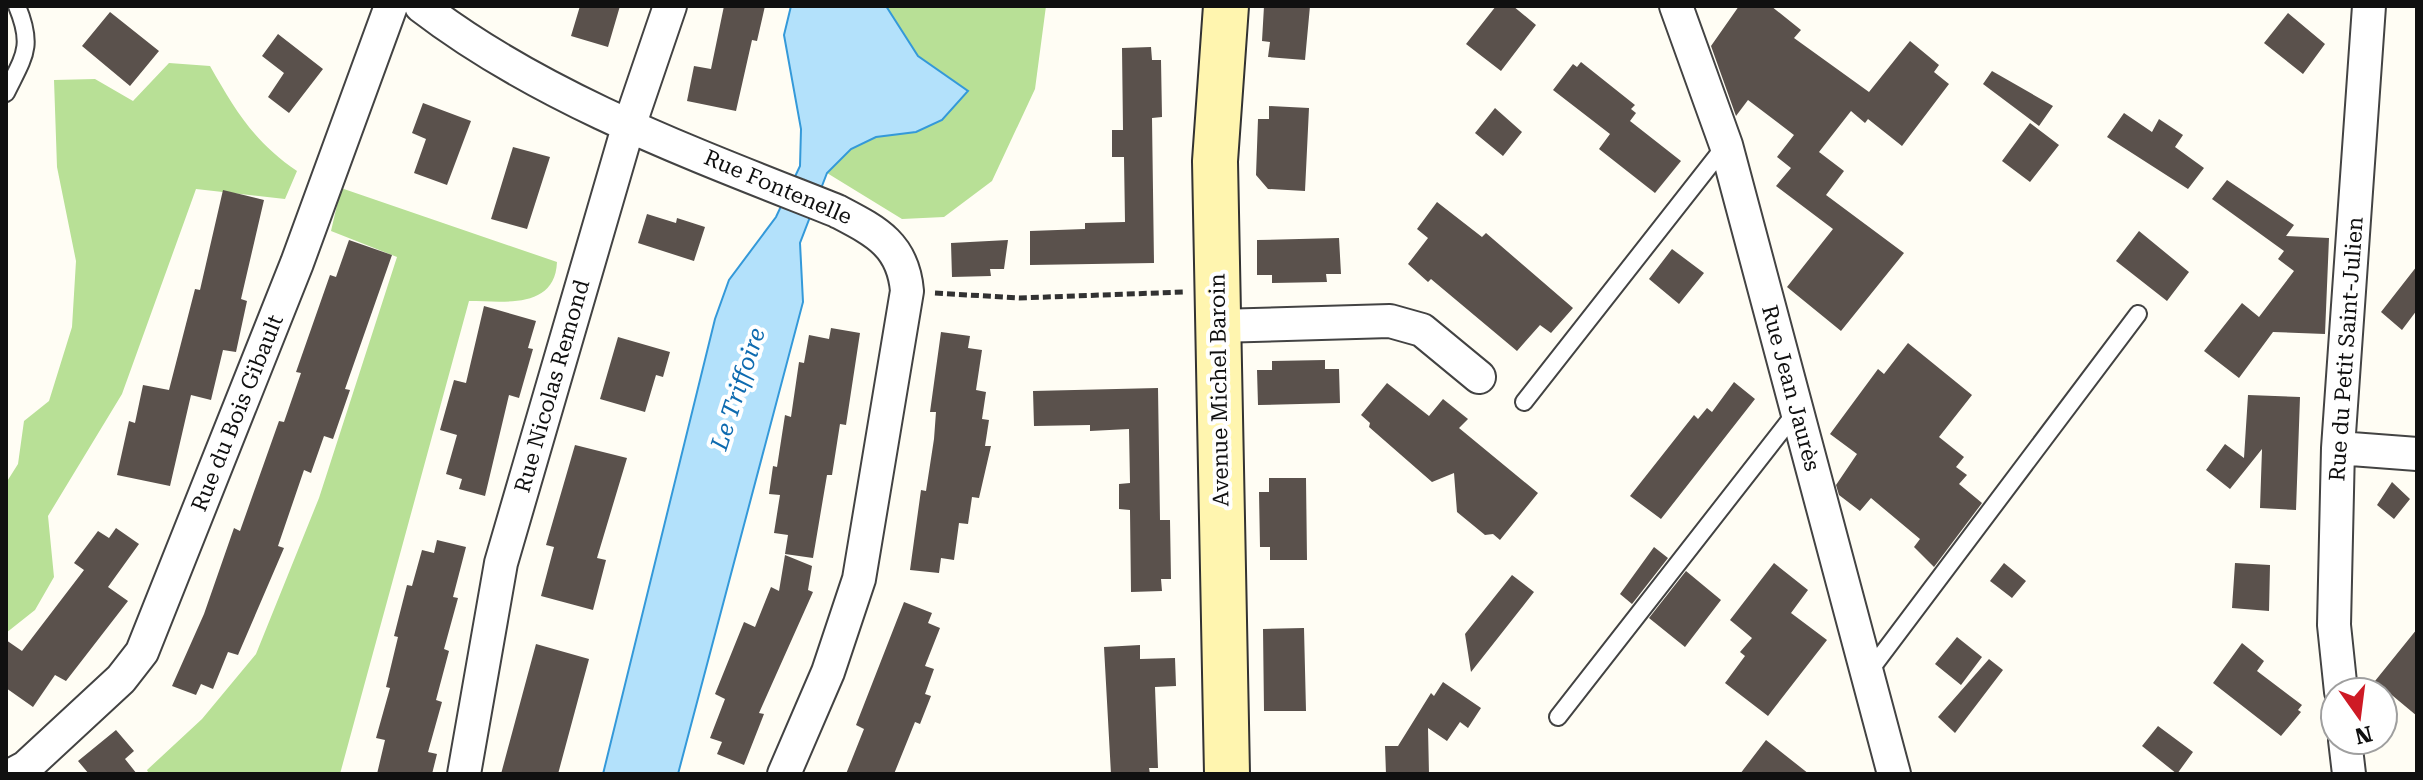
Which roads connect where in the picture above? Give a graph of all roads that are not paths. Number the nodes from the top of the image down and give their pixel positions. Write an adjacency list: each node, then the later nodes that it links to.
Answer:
1 (17, 6): 8 (lane)
2 (391, 6): 22 (street, Rue du Bois Gibault)
3 (421, 6): 9 (street, Rue Fontenelle)
4 (670, 6): 9 (street, Rue Nicolas Remond)
5 (1226, 6): 11 (street, Avenue Michel Baroin)
6 (1676, 6): 10 (street, Rue Jean Jaurès)
7 (2369, 6): 16 (street, Rue du Petit Saint-Julien)
8 (6, 93)
9 (629, 124): 21 (street, Rue Fontenelle); 23 (street, Rue Nicolas Remond)
10 (1726, 145): 14 (lane); 15 (street, Rue Jean Jaurès)
11 (1217, 308): 13 (street); 26 (street, Avenue Michel Baroin)
12 (2138, 314): 18 (lane)
13 (1479, 377)
14 (1524, 402)
15 (1797, 411): 18 (street, Rue Jean Jaurès); 20 (lane)
16 (2338, 448): 17 (street); 19 (street, Rue du Petit Saint-Julien)
17 (2417, 454)
18 (1867, 674): 27 (street, Rue Jean Jaurès)
19 (2339, 676)
20 (1558, 717)
21 (800, 740): 24 (street, Rue Fontenelle); 25 (street)
22 (13, 774)
23 (464, 774)
24 (784, 774)
25 (811, 774)
26 (1227, 774)
27 (1894, 774)

